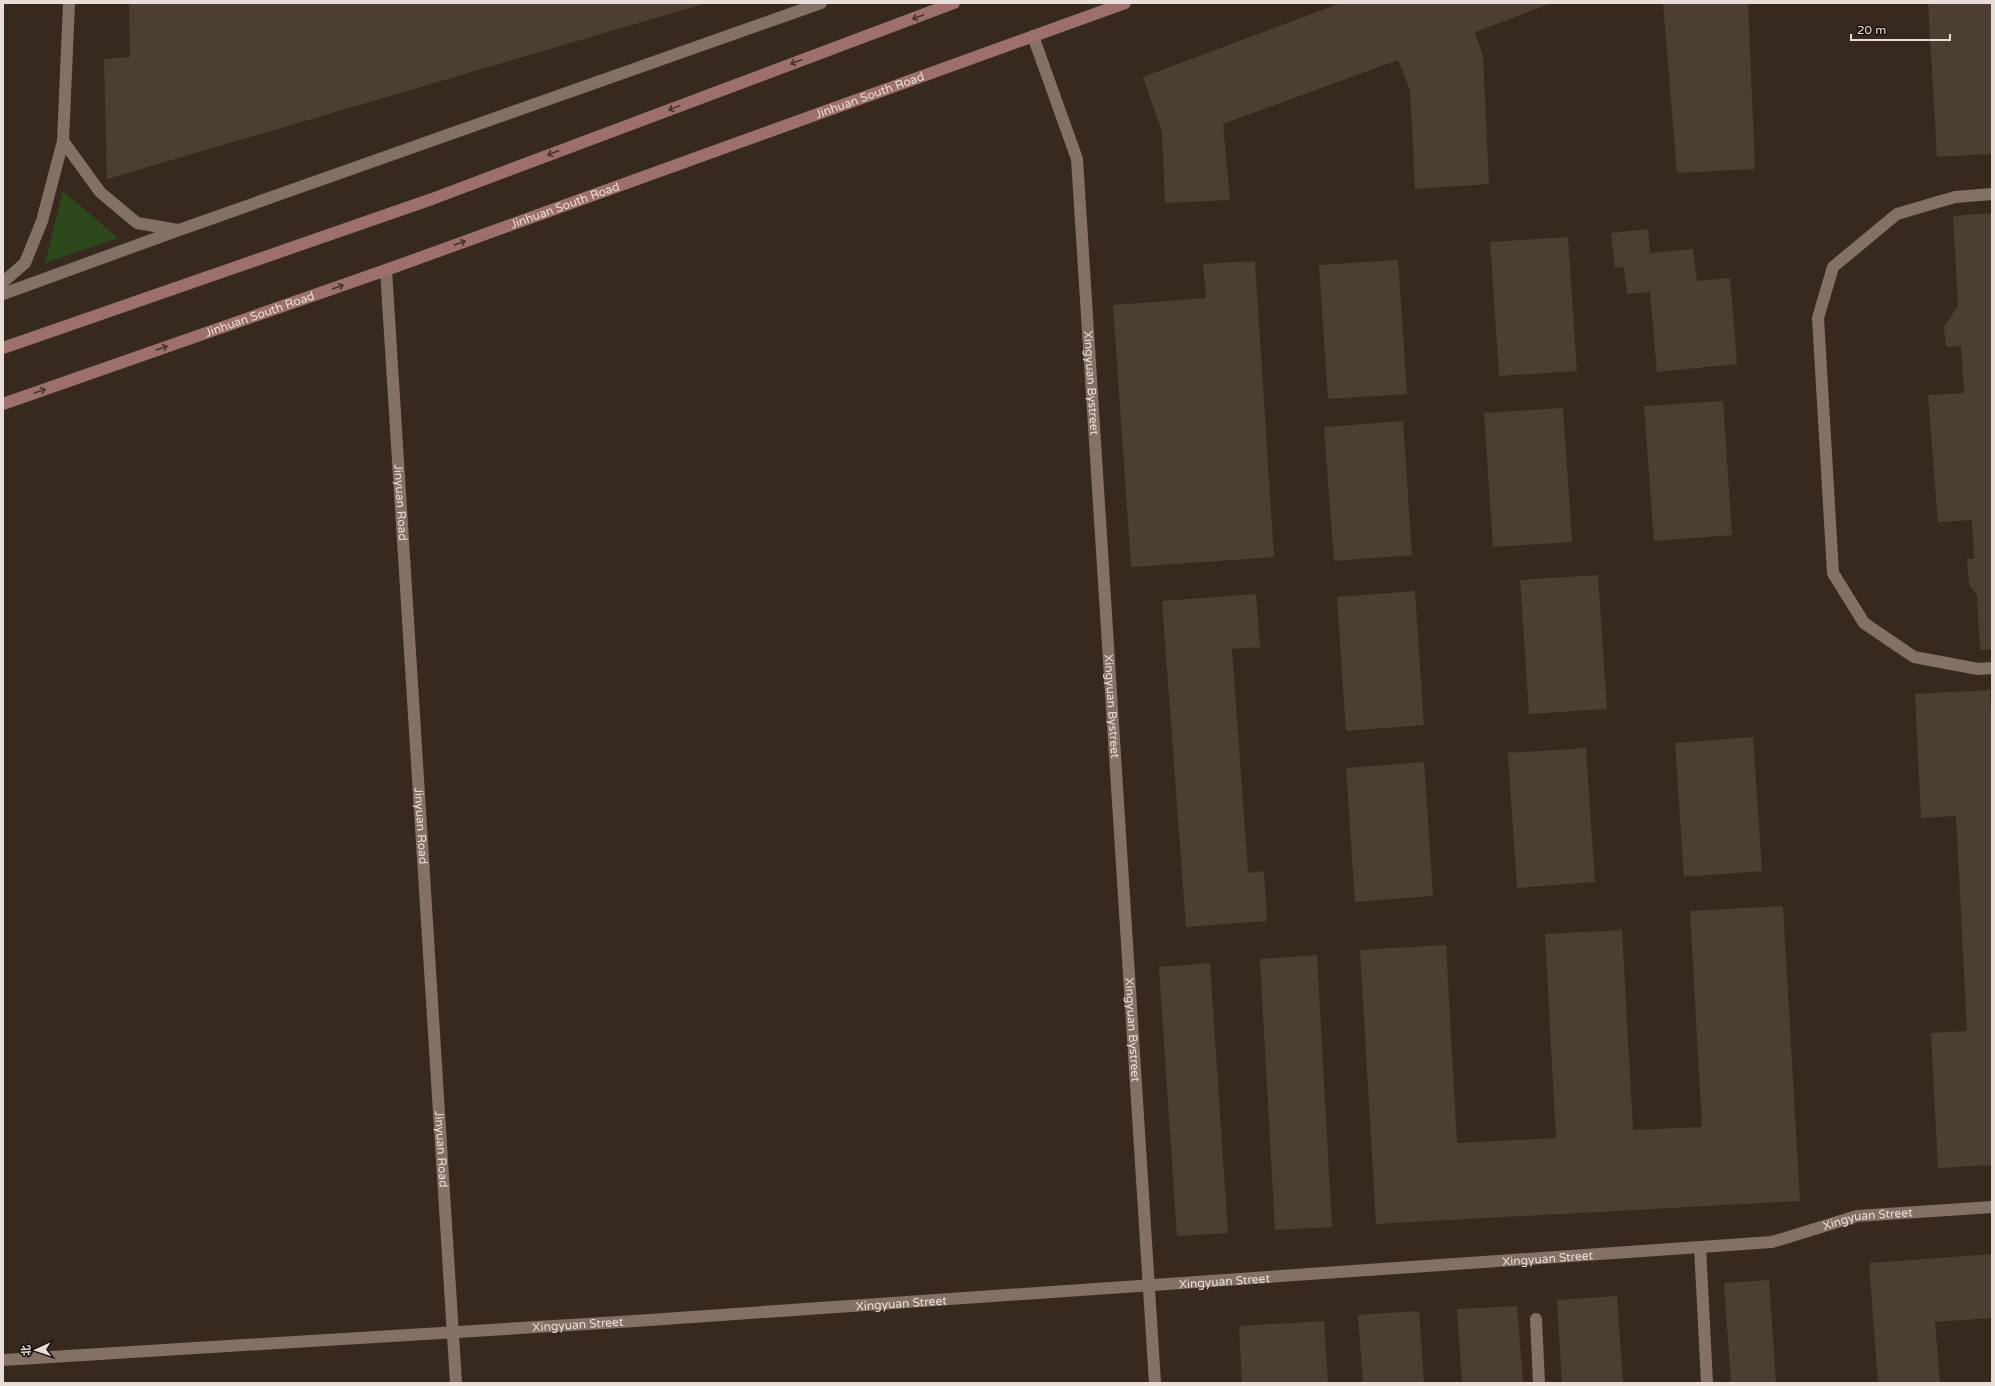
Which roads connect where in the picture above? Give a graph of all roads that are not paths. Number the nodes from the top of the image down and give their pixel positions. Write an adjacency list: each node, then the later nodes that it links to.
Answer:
1 (69, 3): 6 (street)
2 (821, 3): 8 (street)
3 (954, 3): 12 (main road, one-way to 12)
4 (1125, 3): 5 (main road, Jinhuan South Road)
5 (1033, 36): 9 (main road, Jinhuan South Road, one-way to 5); 17 (street, Xingyuan Bystreet)
6 (63, 141): 8 (street); 10 (street)
7 (1992, 194): 14 (street)
8 (179, 230): 11 (street)
9 (386, 270): 13 (main road, Jinhuan South Road, one-way to 9); 19 (street, Jinyuan Road)
10 (3, 282)
11 (3, 294)
12 (3, 348)
13 (3, 404)
14 (1992, 668)
15 (1992, 1208): 16 (street, Xingyuan Street)
16 (1700, 1247): 17 (street, Xingyuan Street); 24 (street)
17 (1148, 1288): 19 (street, Xingyuan Street); 22 (street, Xingyuan Bystreet)
18 (1536, 1320): 23 (street)
19 (453, 1333): 20 (street, Xingyuan Street); 21 (street, Jinyuan Road)
20 (3, 1360)
21 (456, 1383)
22 (1154, 1383)
23 (1539, 1383)
24 (1707, 1383)

